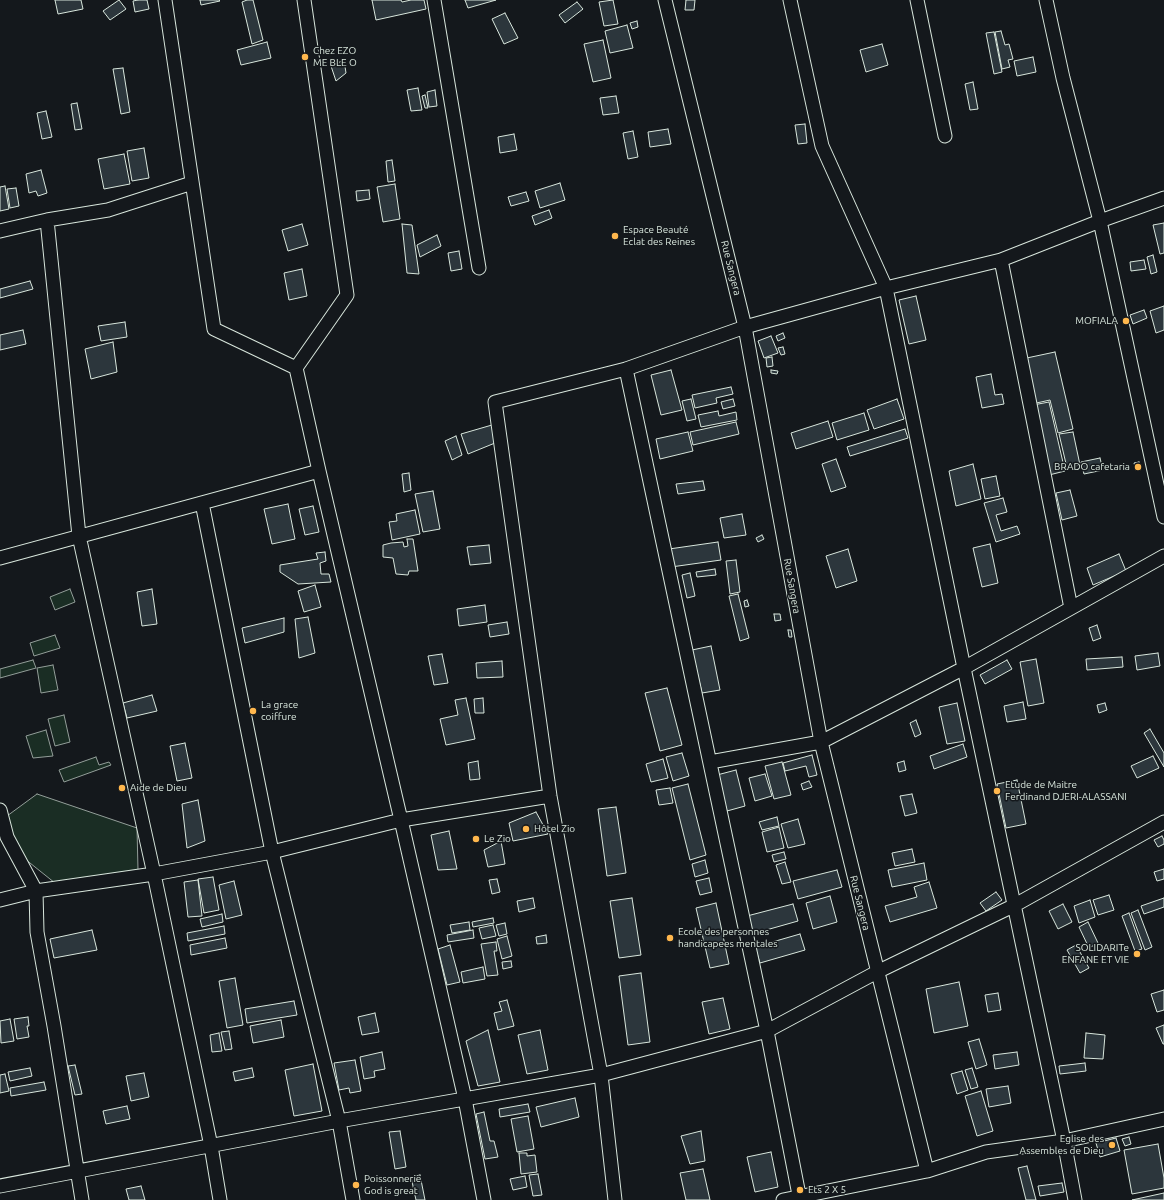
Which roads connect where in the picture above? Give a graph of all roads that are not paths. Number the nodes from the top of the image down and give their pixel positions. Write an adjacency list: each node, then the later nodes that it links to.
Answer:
1 (165, 0): 9 (street)
2 (304, 0): 18 (street)
3 (434, 0): 15 (street)
4 (665, 0): 17 (street, Rue Sangera)
5 (790, 0): 16 (street)
6 (917, 0): 8 (street)
7 (1046, 0): 12 (street)
8 (945, 136)
9 (192, 183): 11 (street); 18 (street)
10 (1164, 198): 12 (street)
11 (47, 220): 13 (street); 23 (street)
12 (1100, 221): 14 (street); 22 (street)
13 (0, 231)
14 (1001, 260): 16 (street); 26 (street)
15 (479, 268)
16 (886, 288): 17 (street); 27 (street)
17 (745, 327): 19 (street); 28 (street, Rue Sangera)
18 (296, 368): 20 (street)
19 (626, 369): 29 (street); 30 (street)
20 (318, 471): 21 (street); 32 (street)
21 (202, 503): 23 (street); 34 (street)
22 (1164, 517)
23 (79, 536): 25 (street); 35 (street)
24 (1164, 556): 26 (street)
25 (0, 558)
26 (1071, 608): 27 (street)
27 (964, 668): 28 (street); 38 (street)
28 (821, 742): 29 (street); 39 (street, Rue Sangera)
29 (710, 762): 40 (street)
30 (550, 796): 32 (street); 41 (street)
31 (0, 810): 36 (street)
32 (401, 820): 34 (street); 42 (street)
33 (1164, 822): 38 (street)
34 (272, 852): 35 (street); 44 (street)
35 (154, 874): 36 (street); 46 (street)
36 (36, 891): 37 (street); 47 (street)
37 (0, 900)
38 (1015, 905): 39 (street); 45 (street)
39 (877, 972): 40 (street); 48 (street, Rue Sangera)
40 (767, 1031): 41 (street); 50 (street)
41 (601, 1075): 42 (street); 55 (street)
42 (465, 1099): 44 (street); 54 (street)
43 (1164, 1119): 45 (street)
44 (338, 1121): 46 (street); 53 (street)
45 (1064, 1141): 48 (street); 57 (street)
46 (211, 1146): 47 (street); 52 (street)
47 (77, 1171): 49 (street); 51 (street)
48 (926, 1171): 50 (street)
49 (0, 1186)
50 (800, 1198): 56 (street)
51 (82, 1200)
52 (220, 1200)
53 (353, 1200)
54 (484, 1200)
55 (615, 1200)
56 (783, 1200)
57 (1075, 1200)

